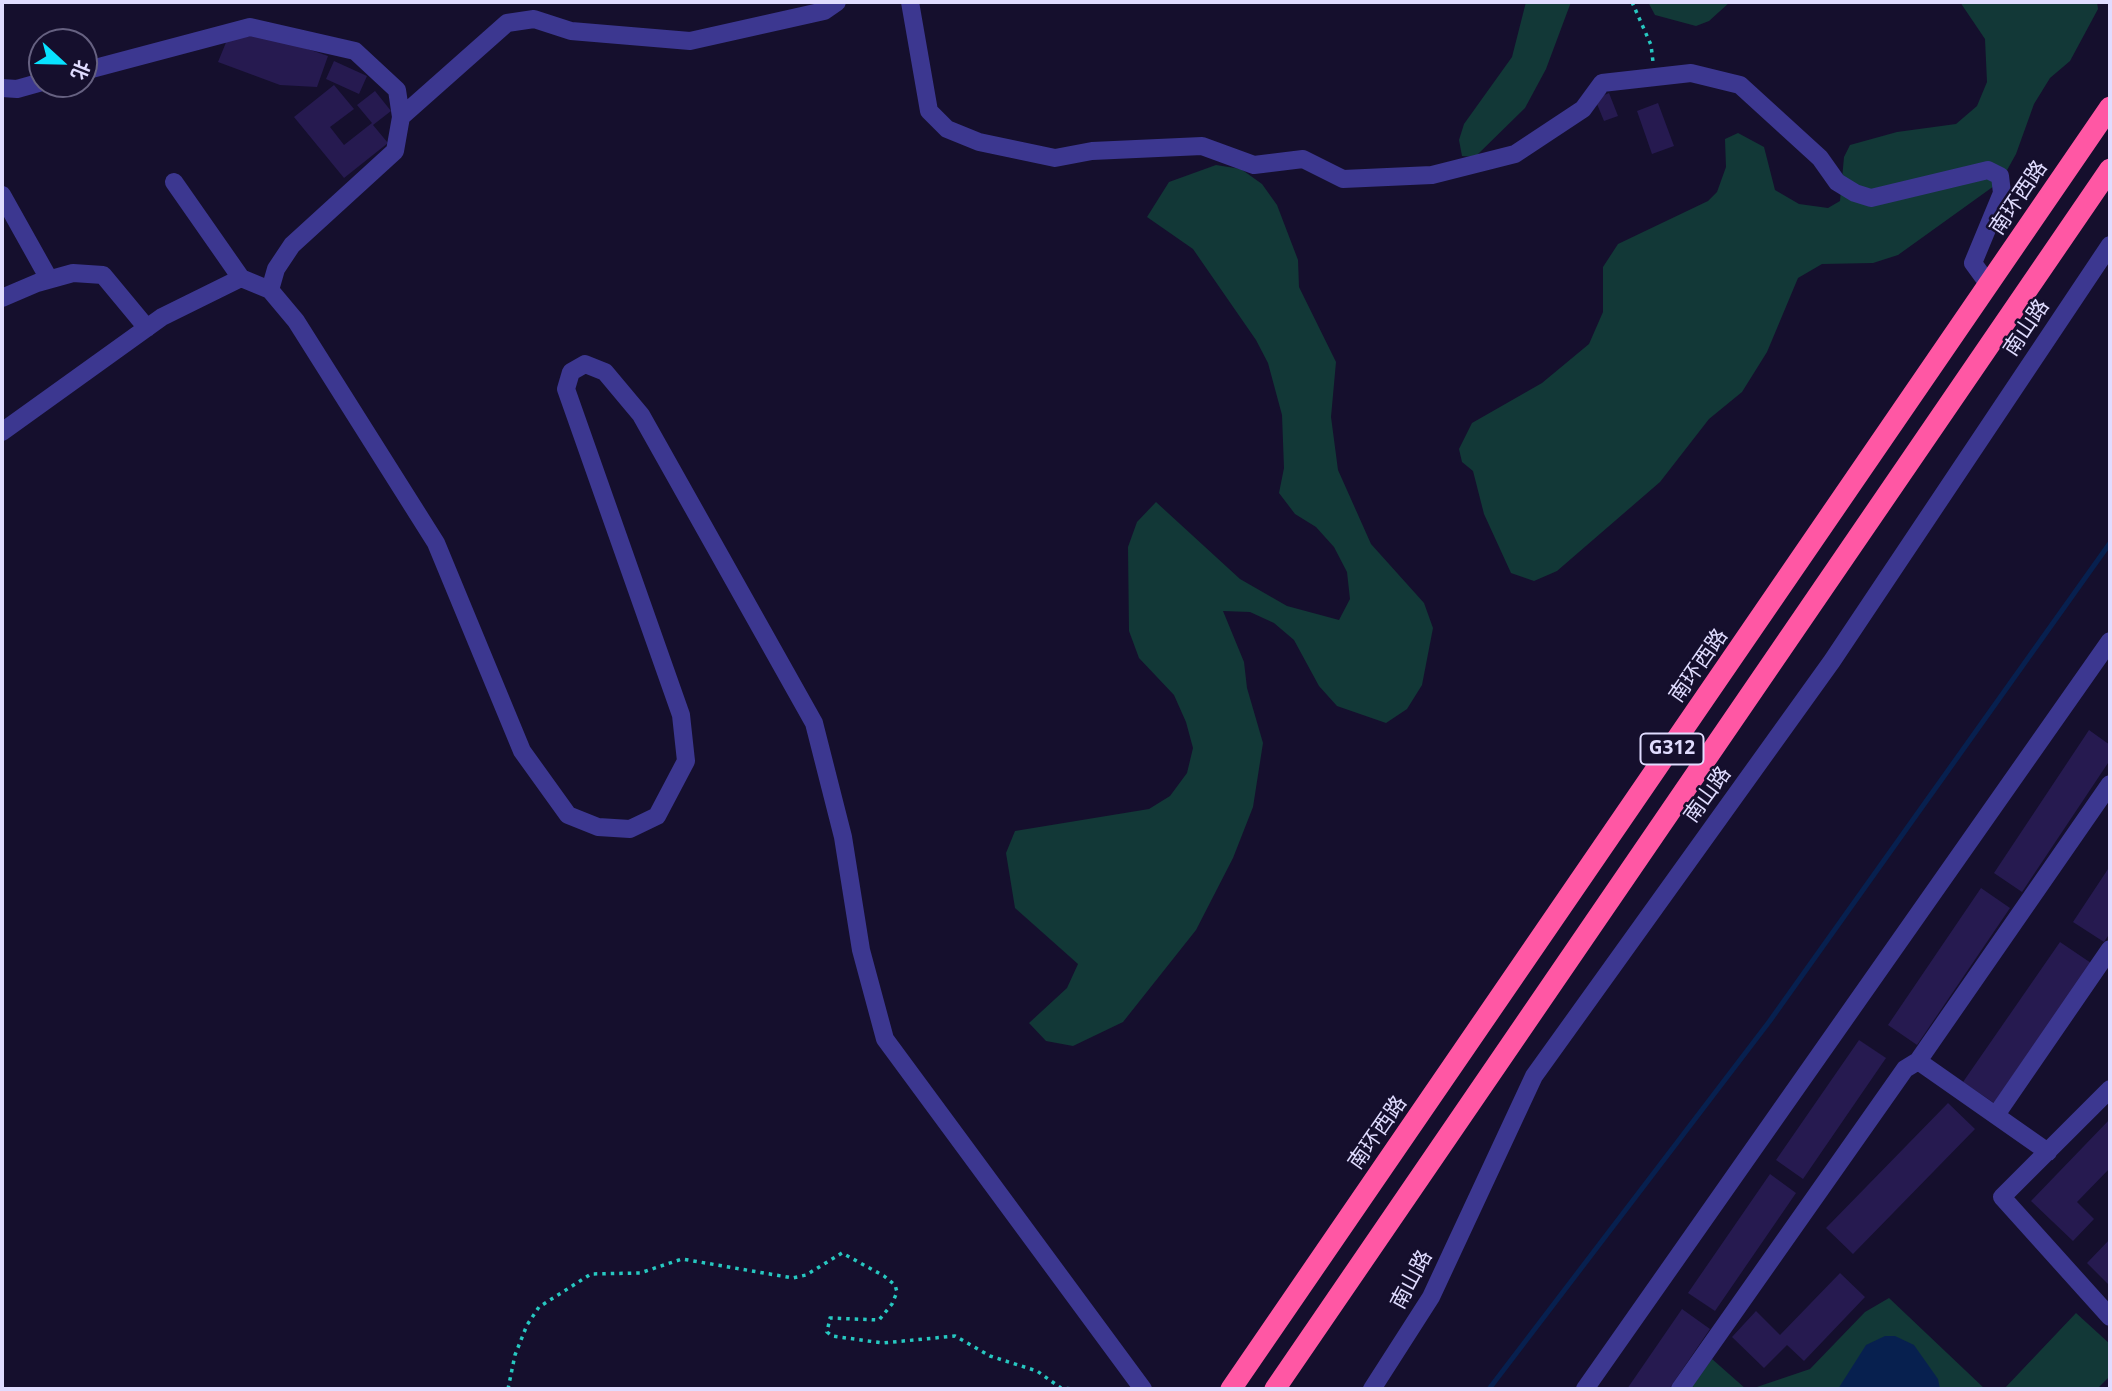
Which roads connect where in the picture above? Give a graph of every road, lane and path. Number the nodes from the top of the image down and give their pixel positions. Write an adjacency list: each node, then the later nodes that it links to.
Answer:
1 (837, 2): 9 (street)
2 (910, 2): 5 (street)
3 (1632, 2): 5 (path)
4 (98, 67): 9 (street)
5 (1654, 75): 16 (street)
6 (28, 86): 7 (street)
7 (2, 88)
8 (2110, 107): 16 (highway, 南环西路 / G312)
9 (401, 117): 17 (street)
10 (2110, 169): 33 (highway, G312)
11 (174, 182): 14 (street)
12 (2, 195): 15 (street)
13 (2110, 245): 34 (street, 南山路)
14 (241, 278): 17 (street); 19 (street)
15 (49, 279): 18 (street); 19 (street)
16 (1989, 285): 32 (highway, 南环西路 / G312)
17 (270, 290): 31 (street)
18 (2, 298)
19 (147, 328): 20 (street)
20 (2, 432)
21 (2110, 641): 35 (street)
22 (2110, 784): 24 (street)
23 (2110, 949): 26 (street)
24 (1918, 1061): 26 (street); 36 (street)
25 (2110, 1089): 27 (street)
26 (1996, 1115): 27 (street)
27 (2048, 1152): 28 (street)
28 (2110, 1317)
29 (508, 1389): 30 (path)
30 (1072, 1389)
31 (1143, 1389)
32 (1231, 1389)
33 (1275, 1389)
34 (1372, 1389)
35 (1585, 1389)
36 (1680, 1389)

